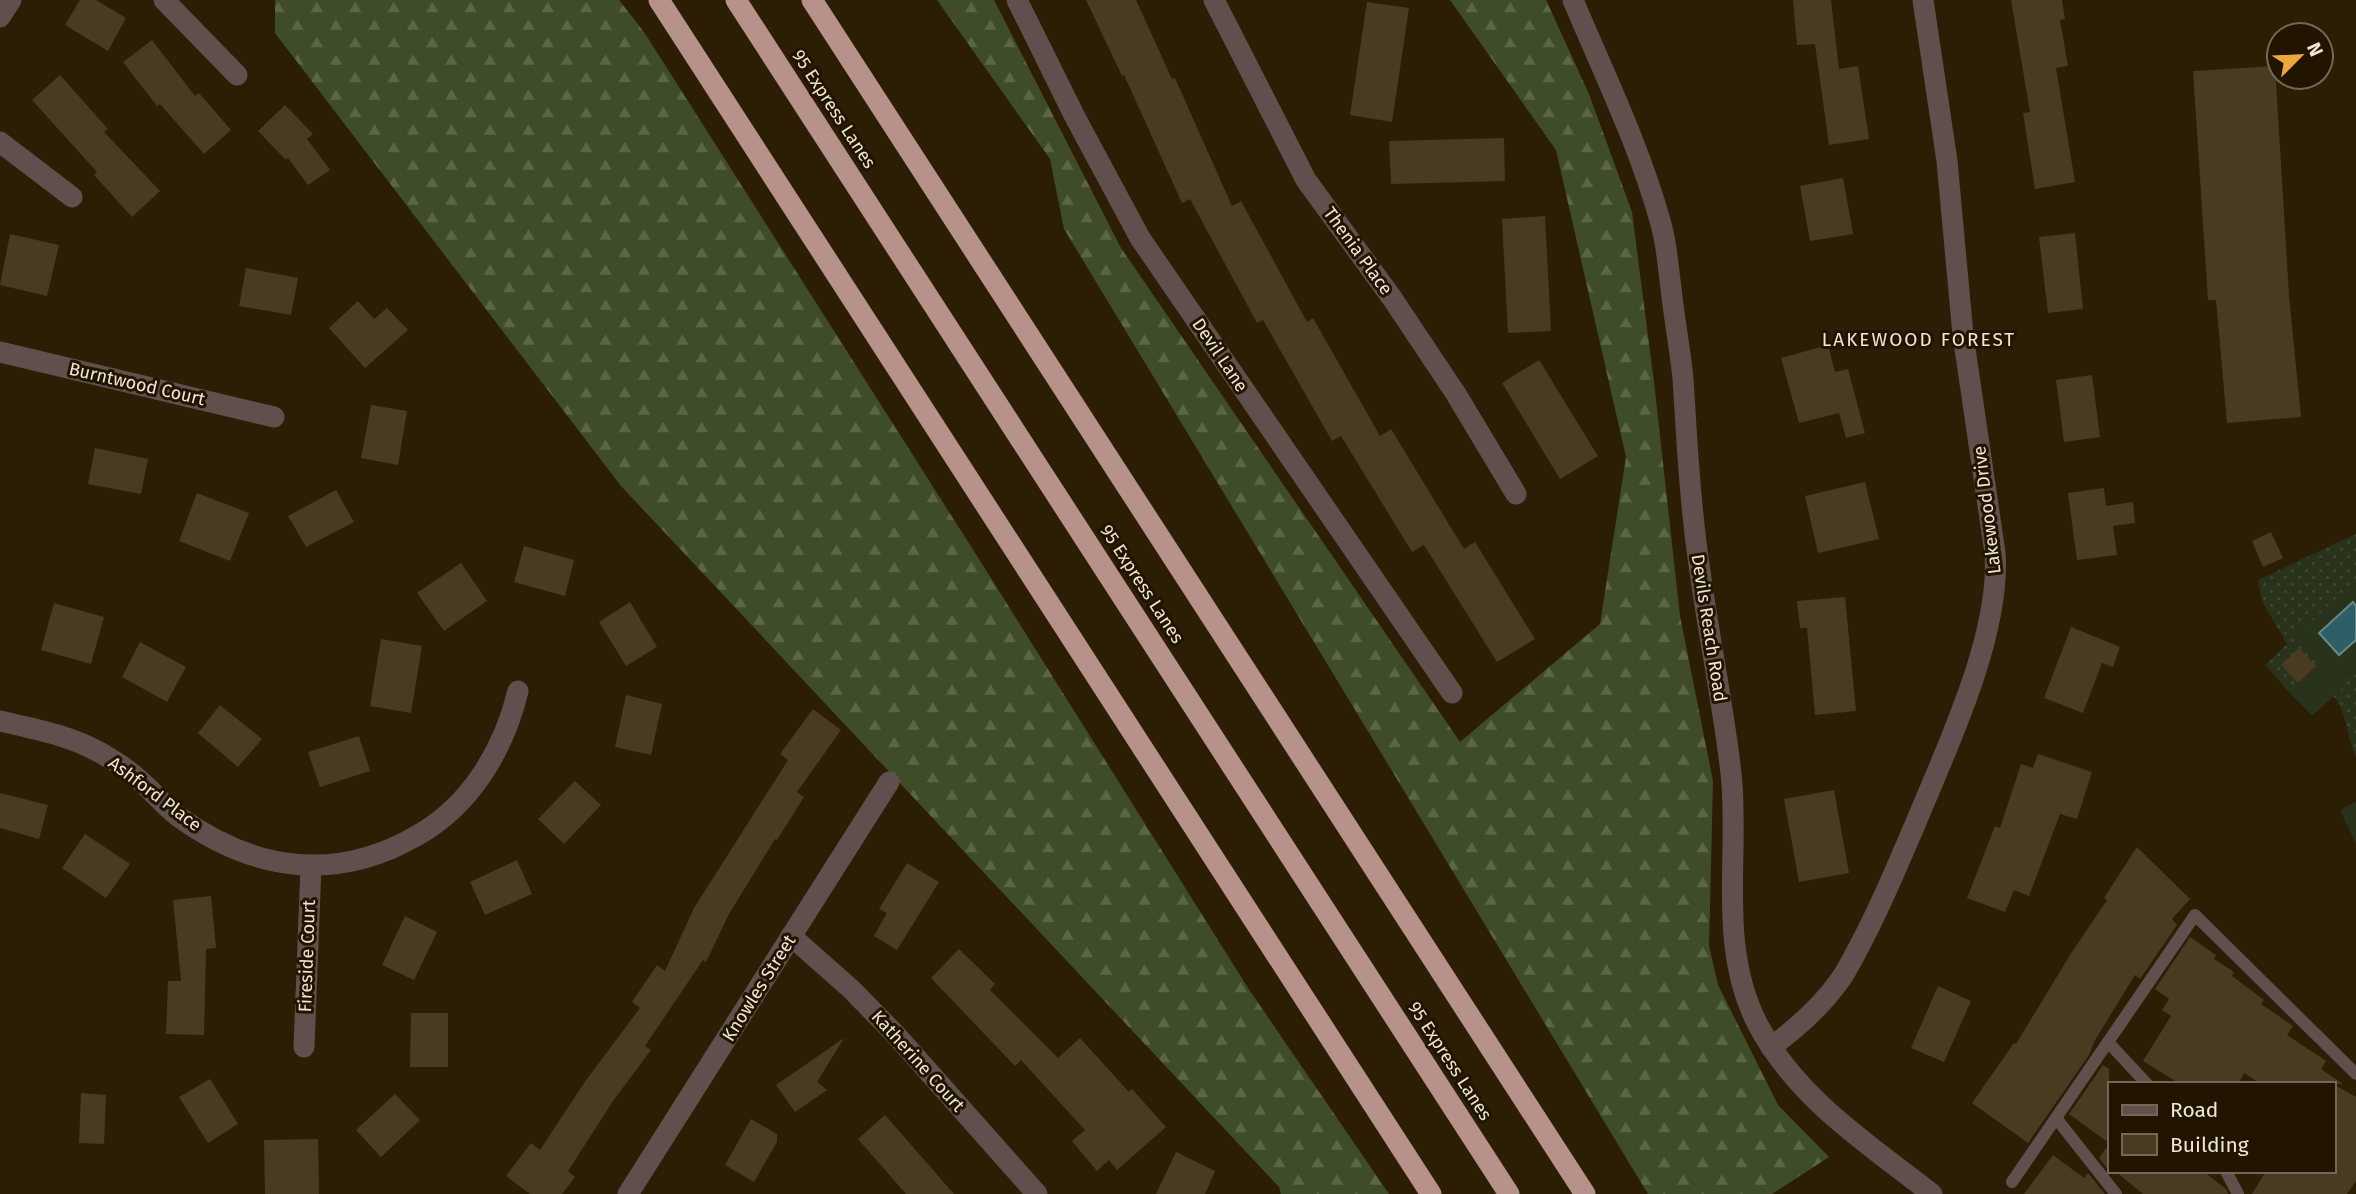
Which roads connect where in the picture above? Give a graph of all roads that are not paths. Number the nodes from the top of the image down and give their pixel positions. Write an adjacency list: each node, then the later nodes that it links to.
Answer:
1 (11, 0): 10 (street)
2 (164, 0): 11 (street)
3 (659, 0): 33 (highway)
4 (736, 0): 34 (highway, 95 Express Lanes)
5 (812, 0): 35 (highway)
6 (1017, 0): 18 (street, Devil Lane)
7 (1214, 0): 16 (street, Thenia Place)
8 (1573, 0): 25 (street, Devils Reach Road)
9 (1923, 0): 25 (street, Lakewood Drive)
10 (0, 17)
11 (237, 75)
12 (0, 142): 13 (street)
13 (72, 197)
14 (0, 352): 15 (street, Burntwood Court)
15 (274, 417)
16 (1516, 494)
17 (518, 691): 21 (street, Ashford Place)
18 (1452, 693)
19 (0, 721): 21 (street, Ashford Place)
20 (889, 782): 22 (street, Knowles Street)
21 (311, 866): 24 (street, Fireside Court)
22 (791, 936): 31 (street, Knowles Street); 32 (street, Katherine Court)
23 (2108, 1042): 26 (lane); 27 (lane); 28 (lane)
24 (303, 1047)
25 (1771, 1047): 36 (street, Devils Reach Road)
26 (2356, 1074)
27 (2145, 1082)
28 (2056, 1118): 30 (lane); 37 (lane)
29 (2227, 1173): 38 (lane)
30 (2012, 1182)
31 (628, 1194)
32 (1037, 1194)
33 (1431, 1194)
34 (1509, 1194)
35 (1585, 1194)
36 (1932, 1194)
37 (2116, 1194)
38 (2238, 1194)

